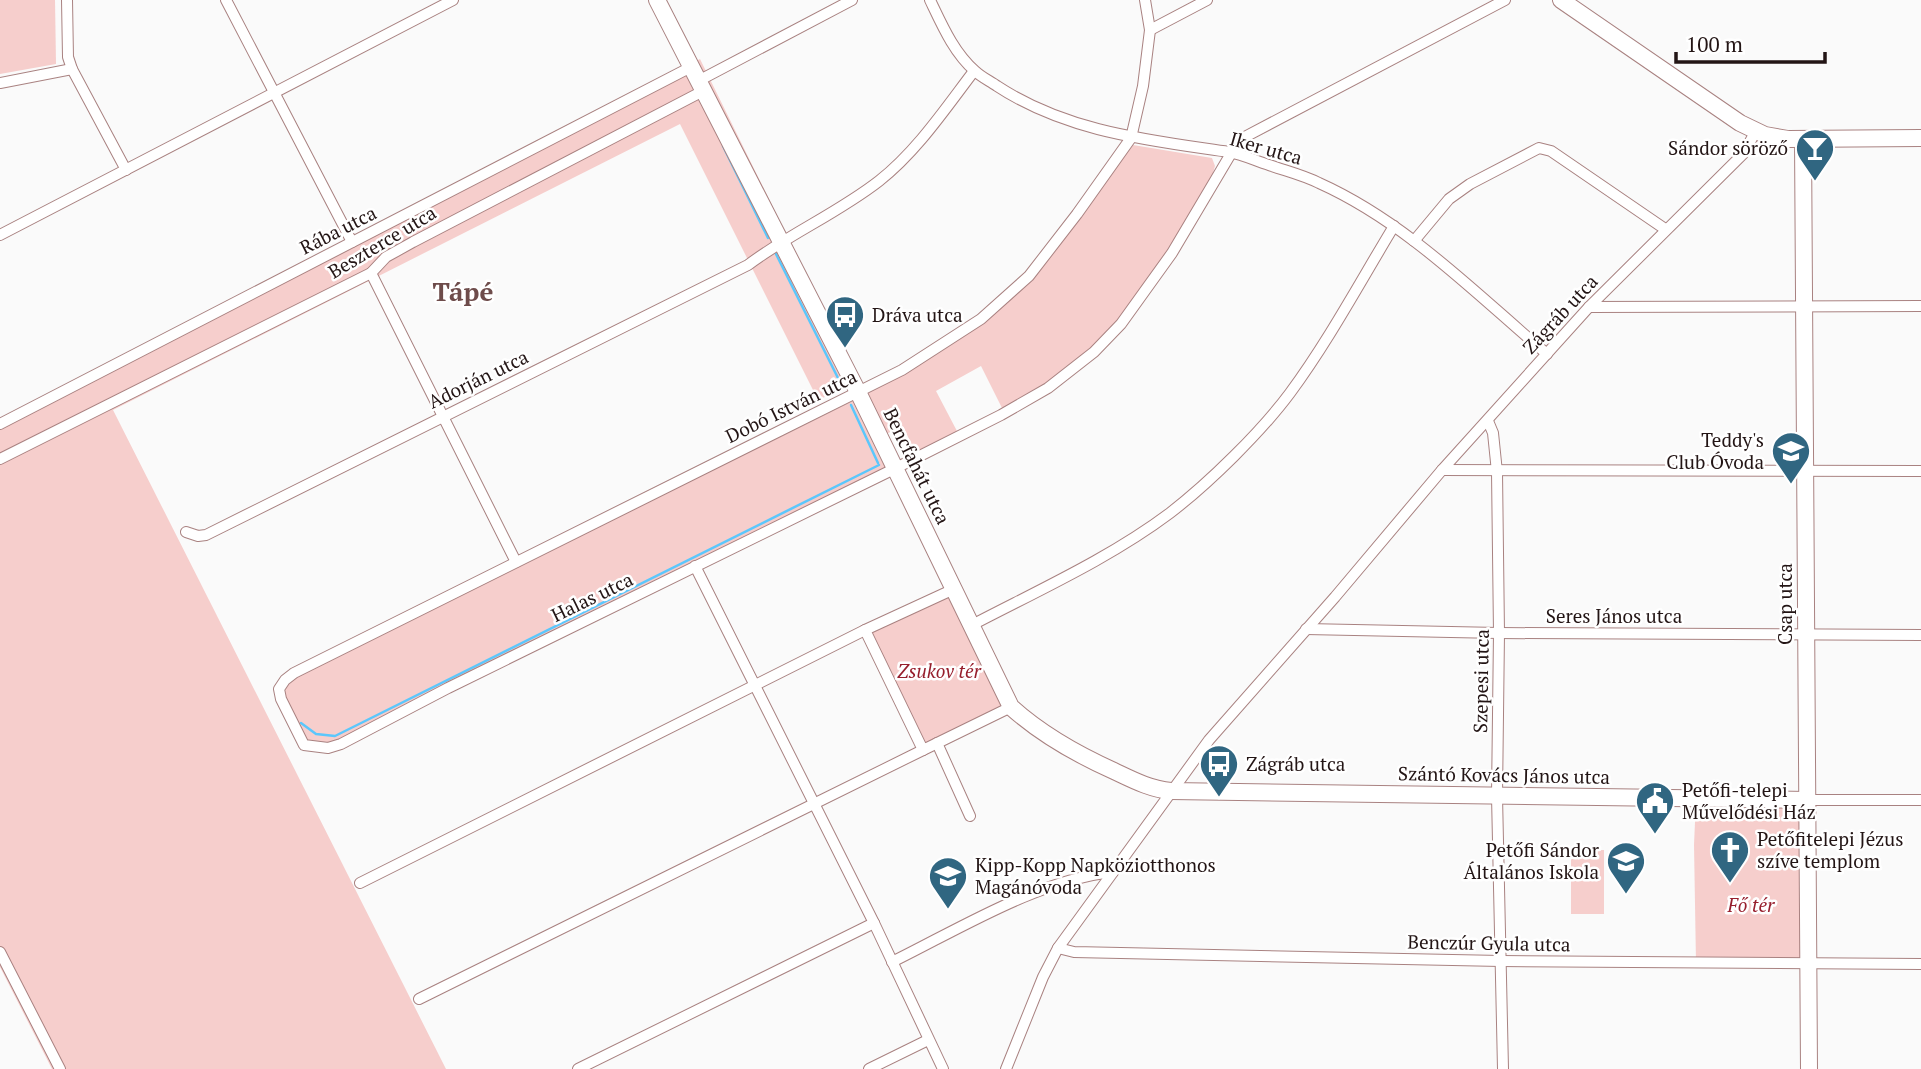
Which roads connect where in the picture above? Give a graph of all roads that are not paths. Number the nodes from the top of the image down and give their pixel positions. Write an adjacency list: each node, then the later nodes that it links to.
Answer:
1 (67, 0): 12 (street)
2 (226, 0): 16 (street)
3 (453, 0): 16 (street)
4 (657, 0): 14 (street, Bencfahát utca)
5 (852, 0): 14 (street)
6 (930, 0): 13 (street, Iker utca)
7 (1145, 0): 11 (street, Dobó István utca)
8 (1208, 0): 11 (street)
9 (1505, 0): 21 (street)
10 (1561, 0): 17 (street)
11 (1150, 30): 18 (street, Dobó István utca)
12 (72, 69): 15 (street); 22 (street)
13 (974, 71): 18 (street, Iker utca); 28 (street, Adorján utca)
14 (699, 79): 26 (street, Rába utca); 28 (street, Bencfahát utca); 29 (street, Beszterce utca)
15 (0, 83)
16 (275, 93): 22 (street); 26 (street)
17 (1756, 131): 20 (street); 24 (street, Zágráb utca)
18 (1130, 138): 21 (street, Iker utca); 34 (street, Dobó István utca)
19 (1921, 138): 20 (street)
20 (1803, 139): 30 (street, Csap utca)
21 (1231, 152): 23 (street, Iker utca); 39 (street)
22 (126, 170): 25 (street)
23 (1394, 226): 27 (street, Iker utca); 48 (street)
24 (1665, 229): 27 (street); 32 (street, Zágráb utca)
25 (0, 235)
26 (352, 242): 37 (street, Rába utca)
27 (1415, 242): 33 (street, Iker utca)
28 (783, 243): 34 (street, Bencfahát utca); 35 (street, Adorján utca)
29 (371, 273): 35 (street); 38 (street, Beszterce utca)
30 (1804, 306): 31 (street); 32 (street); 41 (street, Csap utca)
31 (1921, 306)
32 (1589, 307): 33 (street, Zágráb utca)
33 (1547, 354): 36 (street, Zágráb utca)
34 (858, 392): 39 (street, Bencfahát utca); 45 (street, Dobó István utca)
35 (443, 416): 44 (street, Adorján utca); 45 (street)
36 (1488, 421): 40 (street, Zágráb utca); 43 (street, Szepesi utca)
37 (0, 424)
38 (0, 459)
39 (894, 469): 46 (street, Halas utca); 47 (street, Bencfahát utca)
40 (1442, 470): 43 (street); 49 (street, Zágráb utca)
41 (1805, 471): 42 (street); 43 (street); 52 (street, Csap utca)
42 (1921, 471)
43 (1497, 472): 51 (street, Szepesi utca)
44 (186, 532)
45 (516, 562): 57 (street, Dobó István utca)
46 (695, 566): 54 (street); 57 (street, Halas utca)
47 (954, 589): 48 (street, Bencfahát utca); 50 (street)
48 (972, 625): 55 (street, Bencfahát utca)
49 (1306, 629): 51 (street, Seres János utca); 59 (street, Zágráb utca)
50 (865, 630): 54 (street); 58 (street)
51 (1499, 633): 52 (street, Seres János utca); 60 (street, Szepesi utca)
52 (1806, 634): 53 (street, Seres János utca); 61 (street, Csap utca)
53 (1921, 635)
54 (756, 686): 63 (street); 66 (street)
55 (1011, 707): 56 (street); 59 (street, Bencfahát utca)
56 (937, 743): 58 (street); 64 (street)
57 (304, 745)
58 (923, 750): 63 (street)
59 (1171, 791): 60 (street, Szántó Kovács János utca); 65 (street, Zágráb utca)
60 (1497, 796): 61 (street, Szántó Kovács János utca); 70 (street, Szepesi utca)
61 (1807, 800): 62 (street, Szántó Kovács János utca); 73 (street, Csap utca)
62 (1921, 800)
63 (814, 804): 67 (street); 74 (street)
64 (970, 816)
65 (1114, 872): 68 (street, Zágráb utca); 71 (street)
66 (360, 883)
67 (874, 923): 71 (street); 77 (street)
68 (1058, 948): 70 (street, Benczúr Gyula utca); 80 (street, Zágráb utca)
69 (0, 951): 76 (street)
70 (1501, 961): 73 (street, Benczúr Gyula utca); 81 (street, Szepesi utca)
71 (892, 962): 75 (street)
72 (1921, 964): 73 (street, Benczúr Gyula utca)
73 (1808, 965): 82 (street, Csap utca)
74 (419, 999)
75 (928, 1040): 78 (street); 79 (street)
76 (60, 1069)
77 (578, 1069)
78 (869, 1069)
79 (943, 1069)
80 (1006, 1069)
81 (1503, 1069)
82 (1809, 1069)

